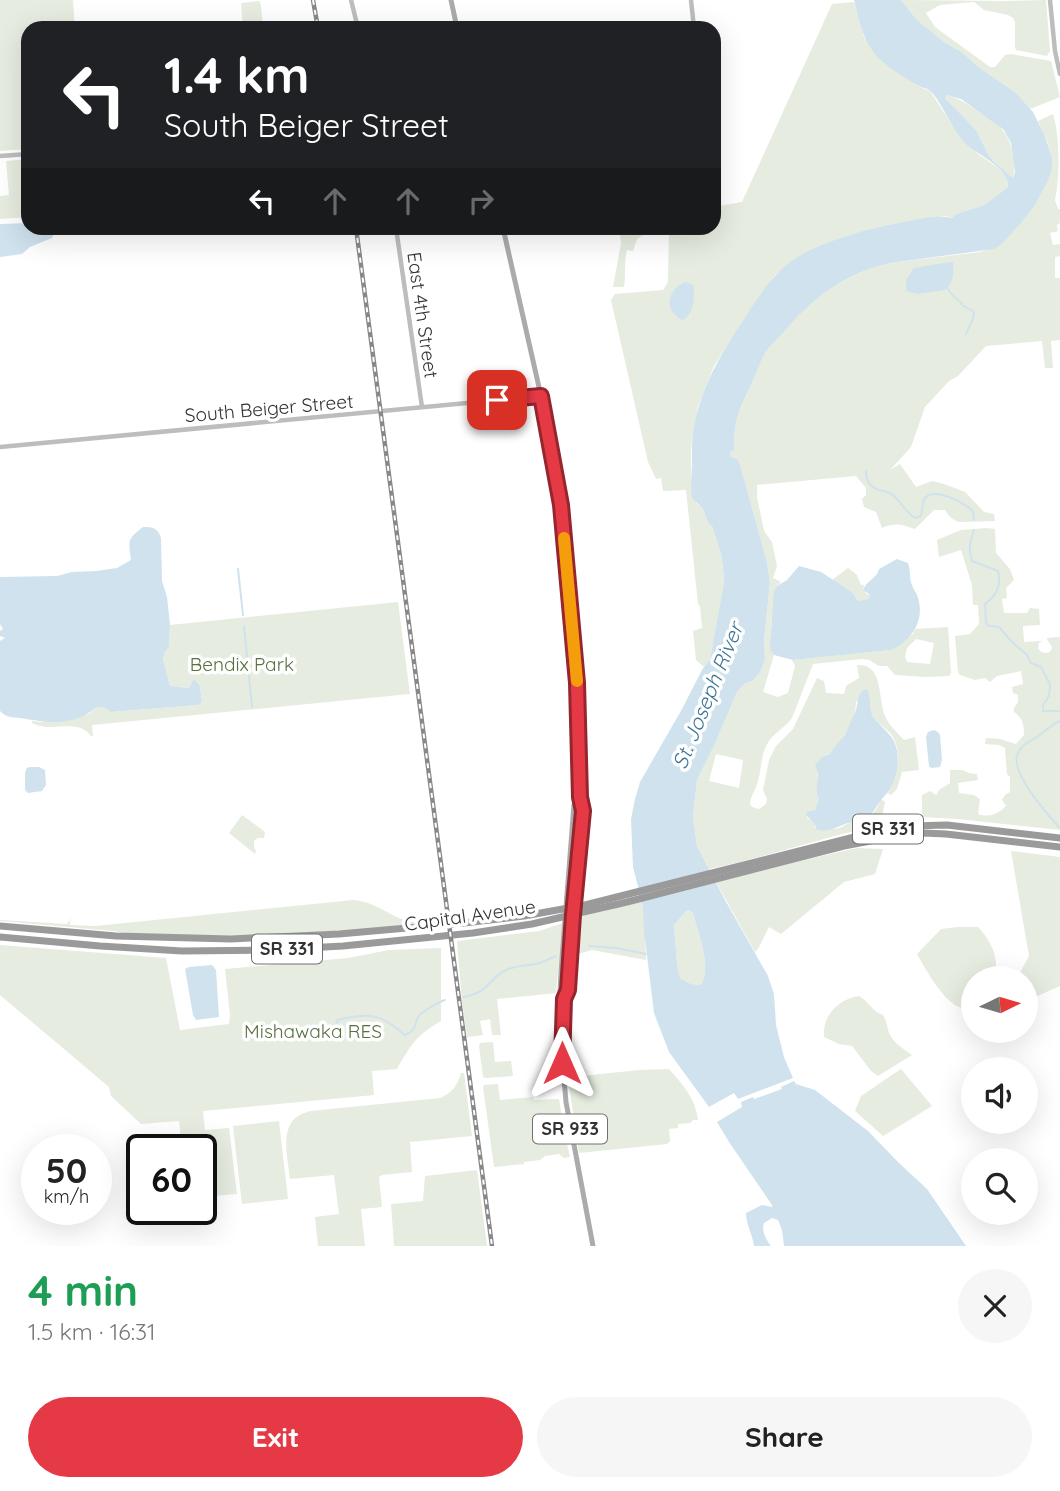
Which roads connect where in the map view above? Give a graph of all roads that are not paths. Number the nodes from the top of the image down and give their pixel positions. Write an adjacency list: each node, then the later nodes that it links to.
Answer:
1 (351, 0): 5 (street)
2 (451, 0): 6 (main road)
3 (691, 0): 7 (street)
4 (1050, 0): 8 (street)
5 (356, 21)
6 (456, 21)
7 (693, 21)
8 (1058, 58): 9 (street)
9 (1060, 74)
10 (21, 154): 11 (street)
11 (0, 156)
12 (397, 235): 15 (street, East 4th Street)
13 (505, 235): 14 (main road, SR 933)
14 (541, 396): 15 (street, South Beiger Street); 20 (main road, SR 933)
15 (422, 407): 16 (street, South Beiger Street)
16 (0, 447)
17 (1060, 838): 19 (highway, Capital Avenue / SR 331)
18 (1060, 847): 19 (highway, Capital Avenue / SR 331)
19 (721, 874): 20 (highway, Capital Avenue / SR 331)
20 (570, 911): 21 (highway, Capital Avenue / SR 331); 22 (highway, Capital Avenue / SR 331); 23 (main road, SR 933)
21 (0, 926)
22 (0, 937)
23 (593, 1246)

